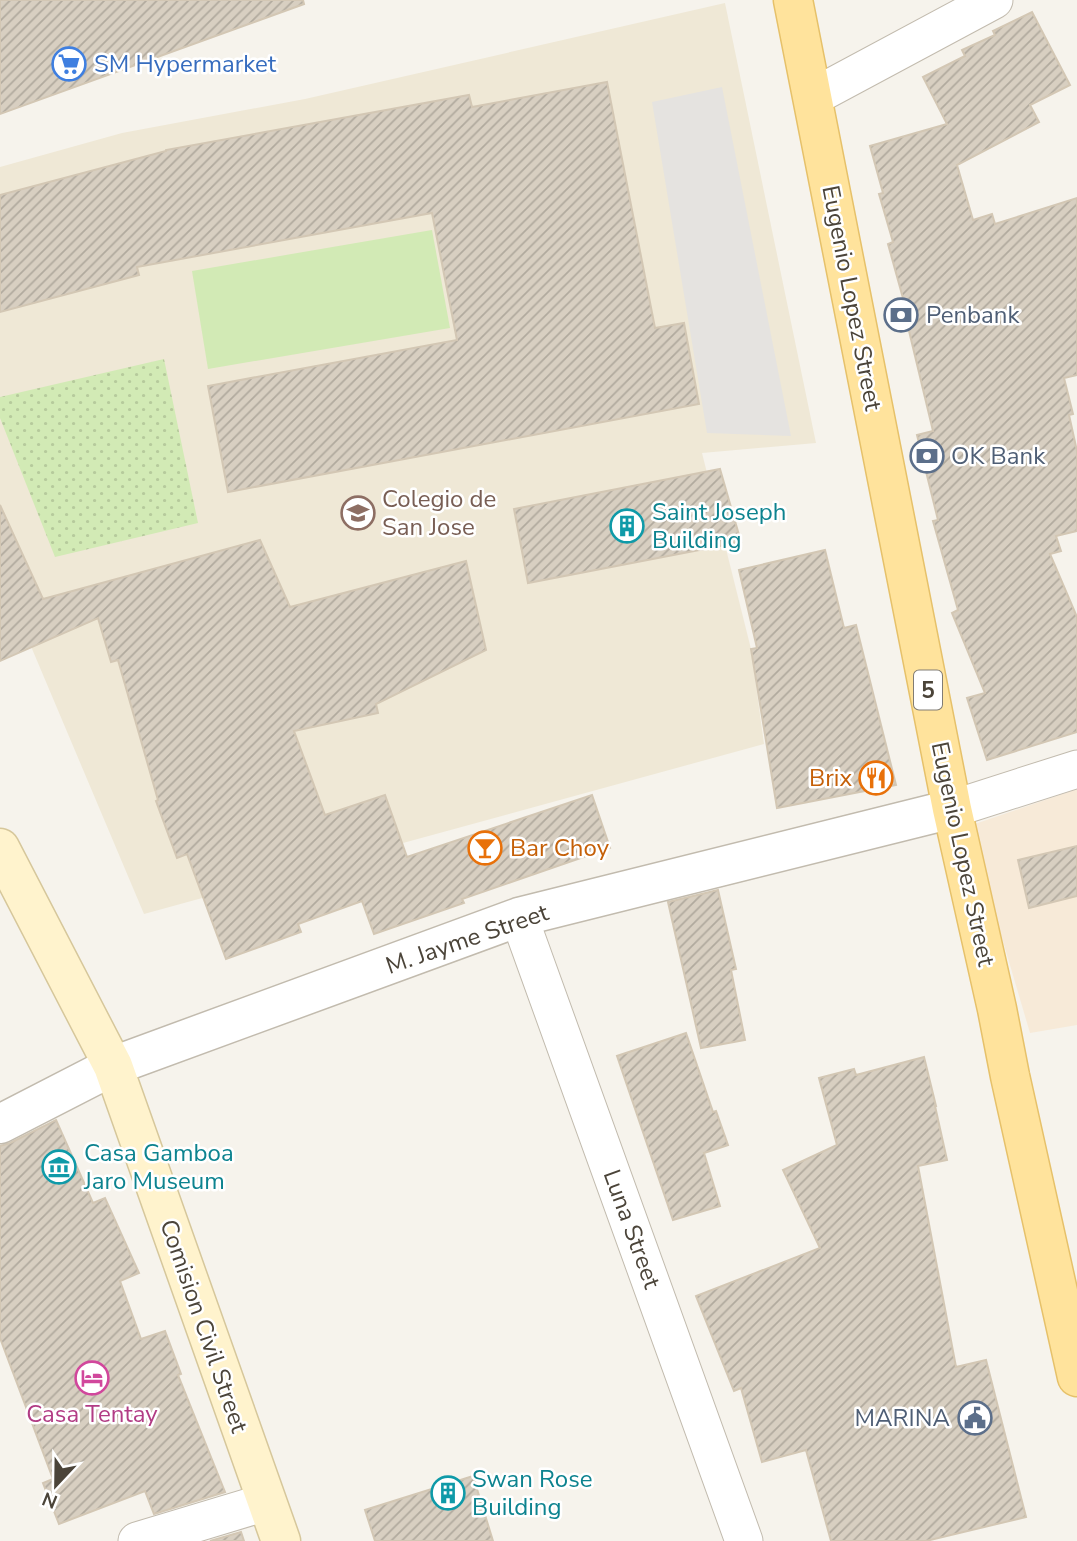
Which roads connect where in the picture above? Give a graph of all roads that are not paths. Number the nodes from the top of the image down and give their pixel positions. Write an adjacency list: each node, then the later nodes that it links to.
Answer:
1 (793, 0): 3 (main road, Eugenio Lopez Street / 5)
2 (994, 0): 3 (street)
3 (813, 97): 5 (main road, Eugenio Lopez Street / 5)
4 (1077, 769): 5 (street)
5 (952, 809): 7 (street, M. Jayme Street); 10 (main road, Eugenio Lopez Street / 5)
6 (0, 848): 8 (main road, Comision Civil Street)
7 (519, 918): 8 (street, M. Jayme Street); 14 (street, Luna Street)
8 (114, 1066): 9 (street, M. Jayme Street); 11 (main road, Comision Civil Street)
9 (0, 1124)
10 (1077, 1377)
11 (266, 1502): 12 (street); 13 (main road, Comision Civil Street)
12 (137, 1541)
13 (281, 1541)
14 (744, 1541)

